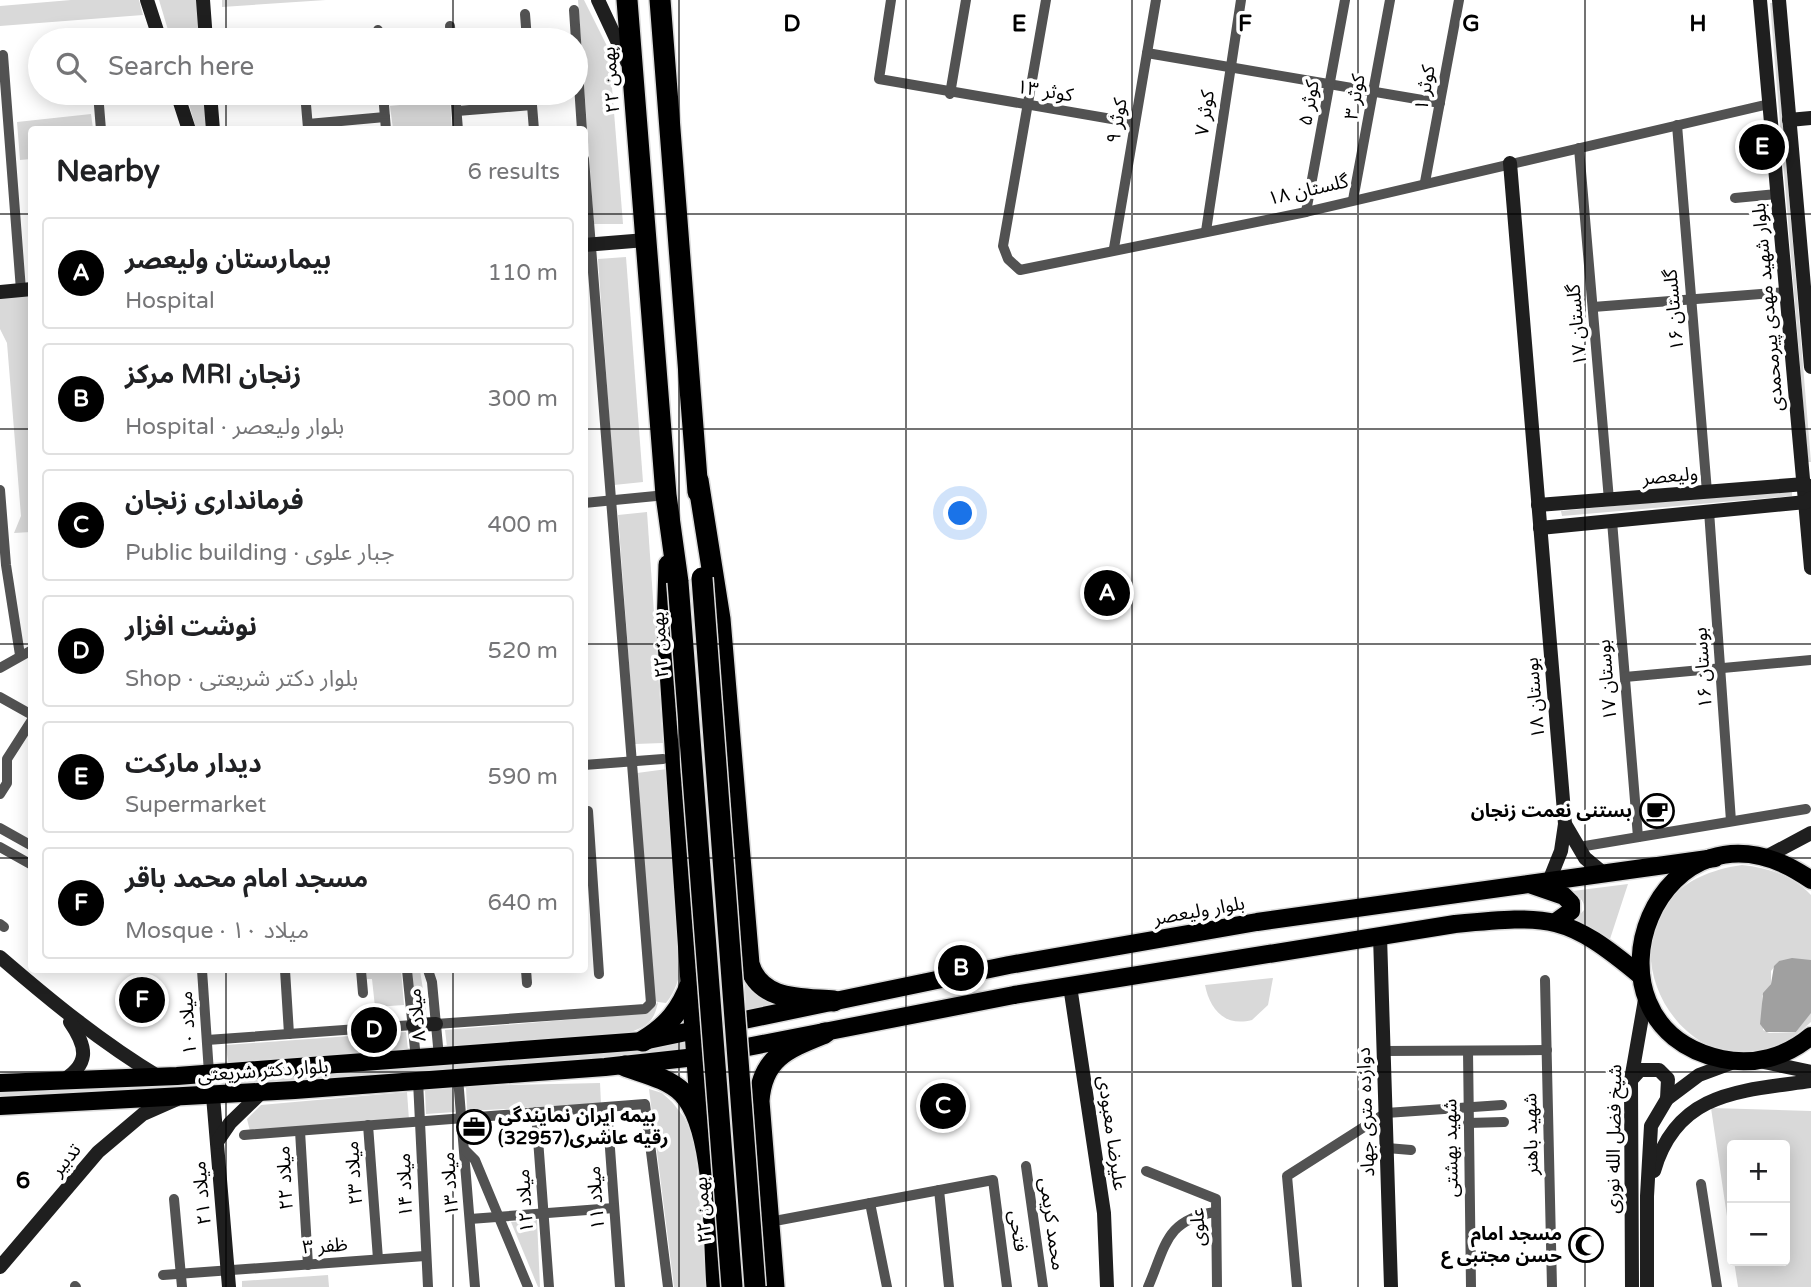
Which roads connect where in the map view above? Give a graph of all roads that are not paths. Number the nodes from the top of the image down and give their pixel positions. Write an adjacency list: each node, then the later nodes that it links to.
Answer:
1 (146, 0): 18 (street)
2 (203, 0): 19 (street)
3 (598, 0): 25 (street)
4 (627, 0): 25 (highway, ۲۲ بهمن)
5 (660, 0): 75 (highway)
6 (891, 0): 28 (street, کوثر ۱۳)
7 (966, 0): 28 (street)
8 (1046, 0): 40 (street)
9 (1156, 0): 22 (street, کوثر ۹)
10 (1241, 0): 24 (street, کوثر ۷)
11 (1345, 0): 26 (street, کوثر ۵)
12 (1390, 0): 27 (street, کوثر ۳)
13 (1459, 0): 29 (street, کوثر ۱)
14 (1760, 0): 30 (street, بلوار شهید مهدی پیرمحمدی)
15 (1779, 0): 44 (street, بلوار شهید مهدی پیرمحمدی)
16 (574, 10): 21 (street)
17 (525, 14): 20 (street)
18 (156, 28)
19 (205, 28)
20 (526, 28)
21 (575, 28)
22 (1147, 53): 24 (street); 45 (street, کوثر ۹)
23 (4, 55): 56 (street)
24 (1229, 67): 26 (street); 64 (street, کوثر ۷)
25 (633, 76): 65 (highway, ۲۲ بهمن)
26 (1330, 84): 27 (street); 63 (street, کوثر ۵)
27 (1374, 92): 29 (street); 62 (street, کوثر ۳)
28 (950, 94): 40 (street, کوثر ۱۳)
29 (1440, 103): 59 (street, کوثر ۱)
30 (1769, 104): 46 (street, گلستان ۱۸); 60 (street, بلوار شهید مهدی پیرمحمدی)
31 (99, 105): 47 (street)
32 (181, 105): 48 (street)
33 (211, 105): 49 (street)
34 (307, 105): 50 (street)
35 (384, 105): 42 (street)
36 (456, 105): 41 (street)
37 (494, 105): 41 (street)
38 (532, 105): 54 (street)
39 (580, 105): 55 (street)
40 (1028, 106): 45 (street, کوثر ۱۳); 67 (street, گلستان ۱۸)
41 (457, 111): 53 (street)
42 (385, 117): 51 (street); 52 (street)
43 (1811, 118): 44 (street)
44 (1789, 120): 72 (street, بلوار شهید مهدی پیرمحمدی)
45 (1135, 123): 67 (street, کوثر ۹)
46 (1677, 125): 57 (street, گلستان ۱۸); 71 (street, گلستان ۱۶)
47 (101, 126)
48 (189, 126)
49 (213, 126)
50 (308, 126)
51 (316, 126)
52 (386, 126)
53 (458, 126)
54 (534, 126)
55 (582, 126)
56 (5, 145): 68 (street)
57 (1579, 148): 58 (street, گلستان ۱۸); 73 (street, گلستان ۱۷)
58 (1510, 163): 59 (street, گلستان ۱۸); 84 (street)
59 (1425, 182): 62 (street, گلستان ۱۸)
60 (1777, 194): 61 (street); 70 (street, بلوار شهید مهدی پیرمحمدی)
61 (1735, 198)
62 (1353, 200): 63 (street, گلستان ۱۸)
63 (1306, 212): 64 (street, گلستان ۱۸)
64 (1206, 231): 67 (street, گلستان ۱۸)
65 (646, 240): 66 (street); 79 (highway, ۲۲ بهمن)
66 (588, 245): 80 (street)
67 (1114, 248)
68 (26, 290): 69 (street)
69 (0, 292)
70 (1786, 292): 71 (street); 76 (street, بلوار شهید مهدی پیرمحمدی)
71 (1691, 299): 73 (street); 78 (street, گلستان ۱۶)
72 (1808, 305): 74 (street, بلوار شهید مهدی پیرمحمدی)
73 (1593, 307): 81 (street, گلستان ۱۷)
74 (1811, 367)
75 (698, 480): 123 (highway); 224 (highway, bridge)
76 (1808, 485): 78 (street, ولیعصر); 82 (street, بلوار شهید مهدی پیرمحمدی)
77 (0, 490): 89 (street)
78 (1707, 492): 81 (street, ولیعصر)
79 (666, 495): 80 (street); 86 (highway, ۲۲ بهمن)
80 (610, 500): 83 (street); 101 (street)
81 (1609, 500): 84 (street, ولیعصر)
82 (1808, 500): 85 (street, ولیعصر); 90 (street, بلوار شهید مهدی پیرمحمدی)
83 (588, 503)
84 (1538, 505): 88 (street, بوستان ۱۸)
85 (1709, 511): 87 (street, ولیعصر); 95 (street, بوستان ۱۶)
86 (670, 521): 125 (highway); 223 (highway, ۲۲ بهمن, bridge)
87 (1612, 521): 88 (street, ولیعصر); 96 (street, بوستان ۱۷)
88 (1540, 527): 106 (street, بوستان ۱۸)
89 (3, 565): 92 (street)
90 (1811, 568)
91 (28, 652): 92 (street)
92 (20, 655): 94 (street)
93 (1811, 660): 95 (street)
94 (0, 668)
95 (1720, 668): 96 (street); 105 (street, بوستان ۱۶)
96 (1625, 677): 109 (street, بوستان ۱۷)
97 (0, 697): 98 (street)
98 (28, 714)
99 (28, 724): 103 (street)
100 (663, 759): 101 (street)
101 (631, 762): 102 (street); 144 (street)
102 (588, 765)
103 (0, 794)
104 (1806, 809): 105 (street)
105 (1731, 821): 109 (street)
106 (1565, 824): 112 (street, بوستان ۱۸); 119 (street)
107 (0, 828): 110 (street)
108 (1810, 836): 114 (street)
109 (1638, 837): 112 (street)
110 (28, 843)
111 (0, 847): 116 (street)
112 (1579, 847): 117 (street, بوستان ۱۸)
113 (588, 852): 121 (street)
114 (1766, 857): 115 (main road, بلوار ولیعصر); 118 (main road)
115 (1715, 858): 117 (main road, بلوار ولیعصر); 138 (main road)
116 (28, 863)
117 (1603, 873): 119 (main road, بلوار ولیعصر)
118 (1811, 880)
119 (1549, 881): 120 (main road, بلوار ولیعصر)
120 (1526, 883): 122 (main road); 127 (main road, بلوار ولیعصر)
121 (589, 893): 134 (street)
122 (1557, 921): 124 (main road); 138 (main road)
123 (746, 930): 125 (highway); 142 (highway)
124 (1380, 936): 139 (main road); 153 (street, دوازده متری جهاد)
125 (690, 937): 137 (highway)
126 (0, 957): 143 (street)
127 (1009, 965): 141 (main road); 142 (main road, بلوار ولیعصر)
128 (202, 973): 150 (street, میلاد ۱۰)
129 (285, 973): 148 (street)
130 (361, 973): 140 (street)
131 (407, 973): 145 (street, میلاد ۸)
132 (429, 973): 144 (street, میلاد ۸)
133 (526, 973): 136 (street)
134 (599, 974)
135 (1545, 980): 152 (street, شهید باهنر)
136 (527, 983)
137 (691, 983): 146 (highway); 151 (highway)
138 (1644, 985): 159 (main road); 165 (street, شیخ فضل الله نوری)
139 (1070, 986): 141 (main road); 230 (street, علیرضا معبودی)
140 (363, 993)
141 (1014, 995): 147 (main road)
142 (834, 1001): 146 (main road, بلوار ولیعصر)
143 (61, 1010): 163 (street); 169 (street)
144 (436, 1024): 145 (street); 155 (street, میلاد ۸)
145 (413, 1025): 148 (street); 157 (street, میلاد ۸)
146 (694, 1031): 151 (main road, بلوار دکتر شریعتی); 156 (highway)
147 (825, 1033): 156 (main road); 189 (highway)
148 (289, 1034): 150 (street)
149 (1811, 1036): 158 (main road)
150 (207, 1040): 162 (street, میلاد ۱۰)
151 (643, 1041): 155 (main road, بلوار دکتر شریعتی)
152 (1547, 1050): 154 (street); 236 (street, شهید باهنر)
153 (1384, 1051): 154 (street); 179 (street, دوازده متری جهاد)
154 (1468, 1051): 177 (street, شهید بهشتی)
155 (439, 1057): 157 (main road, بلوار دکتر شریعتی)
156 (696, 1057): 160 (main road, بلوار دکتر شریعتی); 184 (highway)
157 (416, 1059): 162 (main road, بلوار دکتر شریعتی)
158 (1758, 1061): 159 (main road); 161 (street)
159 (1734, 1062): 173 (street, شیخ فضل الله نوری)
160 (625, 1066): 164 (main road, بلوار دکتر شریعتی); 184 (highway)
161 (1811, 1072)
162 (209, 1073): 163 (main road, بلوار دکتر شریعتی)
163 (159, 1077): 169 (main road, بلوار دکتر شریعتی)
164 (457, 1078): 166 (main road, بلوار دکتر شریعتی); 180 (street, میلاد ۱۳)
165 (1631, 1080): 173 (street); 237 (street, شیخ فضل الله نوری)
166 (418, 1081): 170 (main road, بلوار دکتر شریعتی); 181 (street, میلاد ۱۴)
167 (1811, 1081): 198 (street)
168 (0, 1083): 169 (main road, بلوار دکتر شریعتی)
169 (60, 1083)
170 (262, 1092): 171 (main road, بلوار دکتر شریعتی); 188 (street)
171 (213, 1096): 172 (main road, بلوار دکتر شریعتی); 188 (street, میلاد ۲۱)
172 (178, 1098): 175 (main road, بلوار دکتر شریعتی); 210 (street, تدبیر)
173 (1667, 1099): 198 (street, شیخ فضل الله نوری)
174 (1503, 1105): 177 (street)
175 (0, 1106)
176 (607, 1107): 178 (street); 201 (street, میلاد ۱۱); 221 (street)
177 (1468, 1107): 179 (street); 183 (street, شهید بهشتی)
178 (537, 1112): 180 (street); 203 (street, میلاد ۱۲)
179 (1385, 1113): 190 (street, دوازده متری جهاد); 233 (street)
180 (463, 1118): 181 (street); 192 (street, میلاد ۱۳)
181 (419, 1121): 185 (street); 207 (street, میلاد ۱۴)
182 (1504, 1122): 183 (street)
183 (1468, 1123): 235 (street, شهید بهشتی)
184 (702, 1124): 193 (highway)
185 (369, 1125): 186 (street); 208 (street, میلاد ۲۳)
186 (300, 1131): 187 (street); 209 (street, میلاد ۲۲)
187 (244, 1135)
188 (217, 1142): 211 (street, میلاد ۲۱)
189 (762, 1148): 193 (highway); 225 (highway)
190 (1387, 1148): 191 (street); 234 (street, دوازده متری جهاد)
191 (1411, 1150)
192 (466, 1151): 204 (street, میلاد ۱۲); 205 (street, میلاد ۱۳)
193 (707, 1153): 222 (highway)
194 (1027, 1166): 229 (street, محمد کریمی)
195 (1146, 1171): 202 (street, علوی)
196 (1702, 1184): 239 (street)
197 (939, 1190): 200 (street); 227 (street); 228 (street, فتحی)
198 (1647, 1196): 238 (street, شیخ فضل الله نوری)
199 (174, 1199): 212 (street)
200 (870, 1203): 206 (street); 226 (street)
201 (614, 1208): 203 (street); 220 (street, میلاد ۱۱)
202 (1215, 1212): 231 (street); 232 (street, علوی)
203 (543, 1214): 204 (street); 219 (street, میلاد ۱۲)
204 (501, 1217): 205 (street); 218 (street, میلاد ۱۲)
205 (471, 1219): 217 (street, میلاد ۱۳)
206 (780, 1220)
207 (425, 1256): 208 (street, ظفر ۳); 216 (street, میلاد ۱۴)
208 (377, 1259): 209 (street, ظفر ۳)
209 (308, 1265): 211 (street, ظفر ۳)
210 (0, 1267)
211 (228, 1270): 212 (street, ظفر ۳); 215 (street, میلاد ۲۱)
212 (181, 1274): 213 (street, ظفر ۳); 214 (street)
213 (163, 1275)
214 (182, 1287)
215 (229, 1287)
216 (428, 1287)
217 (475, 1287)
218 (528, 1287)
219 (549, 1287)
220 (620, 1287)
221 (668, 1287)
222 (717, 1287)
223 (732, 1287)
224 (755, 1287)
225 (774, 1287)
226 (887, 1287)
227 (948, 1287)
228 (1007, 1287)
229 (1044, 1287)
230 (1107, 1287)
231 (1148, 1287)
232 (1217, 1287)
233 (1297, 1287)
234 (1391, 1287)
235 (1471, 1287)
236 (1552, 1287)
237 (1632, 1287)
238 (1647, 1287)
239 (1717, 1287)

